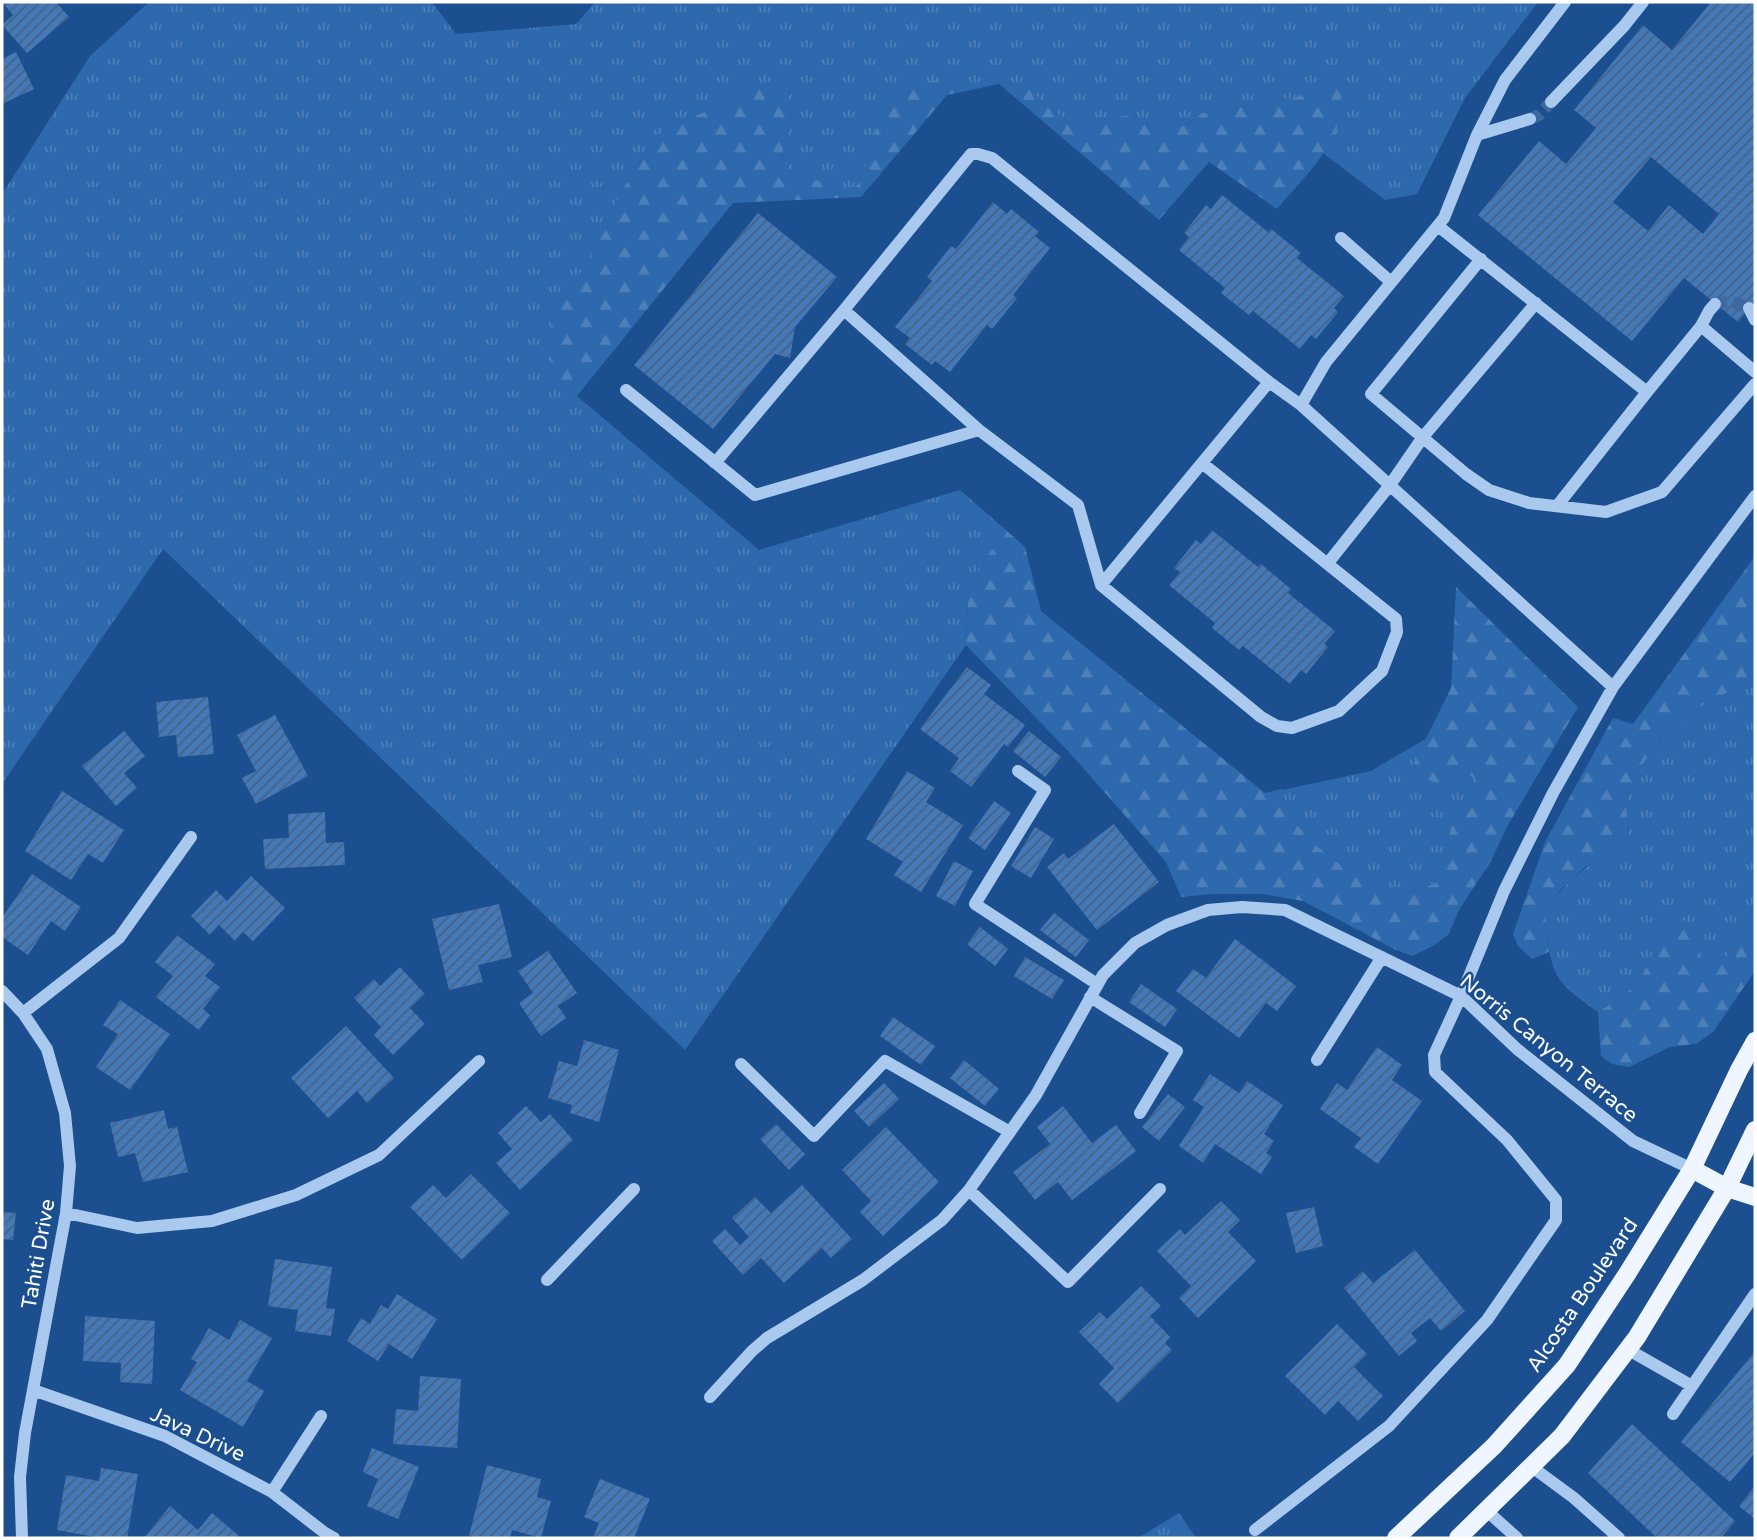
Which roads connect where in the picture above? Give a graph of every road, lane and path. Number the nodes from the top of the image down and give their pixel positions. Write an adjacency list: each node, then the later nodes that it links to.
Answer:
1 (1565, 2): 5 (street)
2 (1643, 2): 3 (street)
3 (1551, 102)
4 (1530, 119): 5 (street)
5 (1477, 135): 6 (street)
6 (1438, 226): 8 (street); 9 (street)
7 (1341, 239): 9 (street)
8 (1481, 259): 10 (street); 23 (street)
9 (1391, 282): 21 (street)
10 (1536, 303): 20 (street); 23 (street)
11 (1715, 304): 15 (street)
12 (1749, 308): 14 (street)
13 (844, 310): 17 (street); 22 (street); 24 (street)
14 (1755, 320)
15 (1701, 326): 16 (street); 20 (street)
16 (1755, 372)
17 (1269, 382): 21 (street); 25 (street)
18 (1755, 384): 28 (street)
19 (626, 390): 24 (street)
20 (1647, 392): 28 (street)
21 (1301, 405): 26 (street)
22 (979, 430): 24 (street); 30 (street)
23 (1423, 438): 26 (street); 28 (street)
24 (715, 463)
25 (1202, 463): 29 (street); 30 (street)
26 (1390, 485): 29 (street); 31 (street)
27 (1755, 496): 31 (street)
28 (1557, 506)
29 (1328, 563): 30 (street)
30 (1101, 585)
31 (1613, 687): 37 (street)
32 (1018, 771): 35 (street)
33 (191, 837): 39 (street)
34 (1382, 957): 35 (street, Norris Canyon Terrace); 37 (street, Norris Canyon Terrace); 41 (street)
35 (1097, 984): 38 (street, Norris Canyon Terrace)
36 (2, 991): 39 (street, Tahiti Drive)
37 (1461, 996): 47 (street, Norris Canyon Terrace); 65 (street)
38 (1090, 997): 44 (street); 46 (street, Norris Canyon Terrace)
39 (23, 1013): 53 (street, Tahiti Drive)
40 (1755, 1041): 47 (main road, Alcosta Boulevard)
41 (1317, 1060)
42 (479, 1061): 53 (street)
43 (741, 1064): 46 (street)
44 (1140, 1113)
45 (1755, 1130): 48 (main road)
46 (1010, 1132): 51 (street, Norris Canyon Terrace)
47 (1692, 1169): 48 (main road); 68 (main road, Alcosta Boulevard)
48 (1727, 1188): 52 (main road); 56 (main road)
49 (634, 1189): 54 (street)
50 (1160, 1189): 51 (street)
51 (969, 1190): 59 (street, Norris Canyon Terrace)
52 (1755, 1197)
53 (66, 1213): 58 (street, Tahiti Drive)
54 (547, 1280)
55 (1755, 1294): 57 (street)
56 (1627, 1349): 57 (street); 62 (main road)
57 (1692, 1386): 60 (street)
58 (33, 1390): 63 (street, Java Drive); 66 (street, Tahiti Drive)
59 (710, 1397)
60 (1673, 1414)
61 (321, 1416): 63 (street)
62 (1532, 1467): 64 (main road); 71 (street)
63 (272, 1492): 67 (street, Java Drive)
64 (1487, 1511): 69 (main road); 70 (street)
65 (1255, 1530)
66 (22, 1538)
67 (334, 1538)
68 (1396, 1538)
69 (1458, 1538)
70 (1517, 1538)
71 (1619, 1538)

